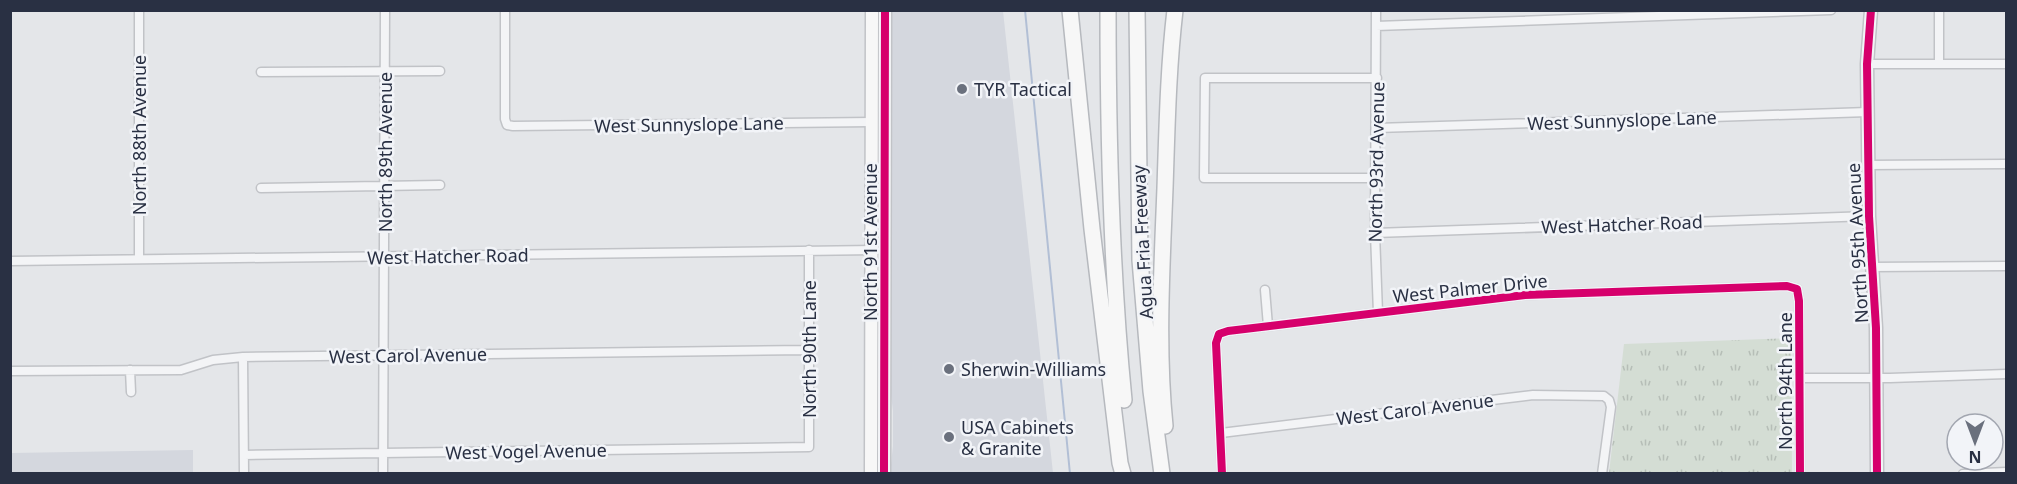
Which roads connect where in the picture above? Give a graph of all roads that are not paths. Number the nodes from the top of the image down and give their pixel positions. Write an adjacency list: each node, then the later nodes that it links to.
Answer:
1 (140, 10): 39 (street, North 88th Avenue)
2 (385, 10): 19 (street, North 89th Avenue)
3 (505, 10): 24 (street, West Sunnyslope Lane)
4 (872, 10): 24 (main road, North 91st Avenue)
5 (885, 10): 25 (main road, North 91st Avenue)
6 (1070, 10): 66 (highway)
7 (1108, 10): 67 (highway, Agua Fria Freeway)
8 (1137, 10): 68 (highway, Agua Fria Freeway)
9 (1175, 10): 69 (highway)
10 (1376, 10): 15 (street, North 93rd Avenue)
11 (1831, 10): 14 (street)
12 (1871, 10): 16 (main road, North 95th Avenue)
13 (1939, 10): 17 (street)
14 (1637, 14): 15 (street)
15 (1376, 26): 22 (street, North 93rd Avenue)
16 (1867, 64): 17 (street); 23 (main road, North 95th Avenue)
17 (1939, 64): 18 (street)
18 (2007, 64)
19 (385, 71): 20 (street); 21 (street); 31 (street, North 89th Avenue)
20 (440, 71)
21 (261, 72)
22 (1377, 78): 26 (street, North 93rd Avenue); 29 (street)
23 (1868, 112): 26 (street, West Sunnyslope Lane); 28 (main road, North 95th Avenue)
24 (872, 122): 25 (main road); 36 (main road, North 91st Avenue)
25 (885, 122): 37 (main road, North 91st Avenue)
26 (1377, 128): 29 (street, North 93rd Avenue)
27 (2007, 164): 28 (street)
28 (1868, 165): 33 (main road, North 95th Avenue)
29 (1376, 178): 34 (street, North 93rd Avenue)
30 (440, 185): 31 (street)
31 (384, 187): 32 (street); 38 (street, North 89th Avenue)
32 (261, 189)
33 (1869, 216): 34 (street, West Hatcher Road); 42 (main road, North 95th Avenue)
34 (1375, 233): 45 (street, North 93rd Avenue)
35 (809, 250): 36 (street, West Hatcher Road); 38 (street, West Hatcher Road); 47 (street, North 90th Lane)
36 (872, 250): 37 (street, West Hatcher Road); 56 (main road, North 91st Avenue)
37 (885, 251): 56 (main road, North 91st Avenue)
38 (384, 257): 39 (street, West Hatcher Road); 48 (street, North 89th Avenue)
39 (139, 259): 40 (street, West Hatcher Road)
40 (10, 261)
41 (2007, 266): 42 (street)
42 (1872, 267): 54 (main road, North 95th Avenue)
43 (1797, 289): 45 (street, West Palmer Drive); 53 (street, North 94th Lane)
44 (1265, 290): 46 (street)
45 (1378, 313): 46 (street, West Palmer Drive)
46 (1268, 326): 57 (street, West Palmer Drive)
47 (808, 350): 48 (street, West Carol Avenue); 58 (street, North 90th Lane)
48 (385, 355): 49 (street, West Carol Avenue); 59 (street, North 89th Avenue)
49 (243, 357): 50 (street, West Carol Avenue); 60 (street)
50 (130, 370): 51 (street, West Carol Avenue); 55 (street)
51 (10, 371)
52 (2007, 374): 54 (street)
53 (1799, 378): 54 (street); 72 (street, North 94th Lane)
54 (1877, 378): 73 (main road, North 95th Avenue)
55 (131, 392)
56 (878, 395): 64 (main road, North 91st Avenue); 65 (main road, North 91st Avenue)
57 (1221, 433): 70 (street); 71 (street, West Carol Avenue)
58 (809, 447): 59 (street, West Vogel Avenue)
59 (384, 453): 60 (street, West Vogel Avenue); 63 (street, North 89th Avenue)
60 (244, 454): 62 (street)
61 (2007, 472): 74 (street)
62 (244, 474)
63 (384, 474)
64 (871, 474)
65 (884, 474)
66 (1123, 474)
67 (1130, 474)
68 (1162, 474)
69 (1170, 474)
70 (1222, 474)
71 (1602, 474)
72 (1800, 474)
73 (1878, 474)
74 (1963, 474)

